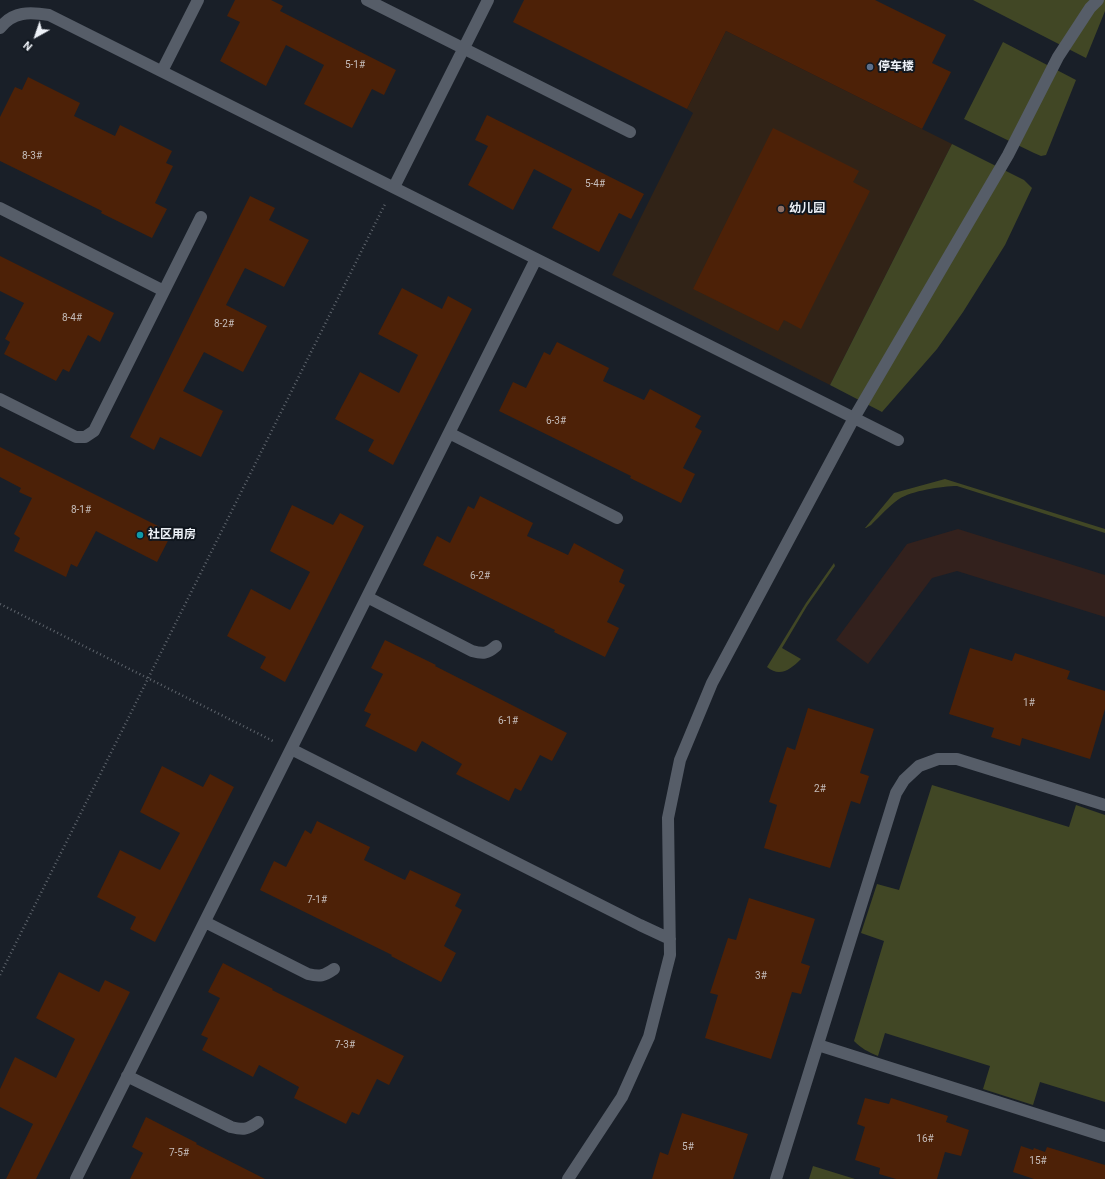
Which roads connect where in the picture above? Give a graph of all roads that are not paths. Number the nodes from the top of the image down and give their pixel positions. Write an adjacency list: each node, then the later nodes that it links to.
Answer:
1 (198, 0): 7 (street)
2 (367, 0): 6 (street)
3 (488, 0): 6 (street)
4 (1098, 0): 15 (street)
5 (0, 28): 7 (street)
6 (463, 48): 8 (street); 9 (street)
7 (162, 71): 9 (street)
8 (630, 132)
9 (394, 187): 12 (street)
10 (0, 208): 13 (street)
11 (201, 217): 13 (street)
12 (536, 259): 15 (street); 16 (street)
13 (164, 291): 14 (street)
14 (0, 398)
15 (854, 418): 17 (street); 24 (street)
16 (449, 433): 18 (street); 19 (street)
17 (898, 440)
18 (617, 518)
19 (367, 597): 20 (street); 21 (street)
20 (496, 646)
21 (291, 750): 23 (street); 24 (street)
22 (1105, 805): 26 (street)
23 (204, 922): 25 (street); 27 (street)
24 (670, 939): 31 (street)
25 (334, 969)
26 (818, 1045): 29 (street); 32 (street)
27 (127, 1076): 28 (street); 30 (street)
28 (258, 1122)
29 (1105, 1136)
30 (76, 1179)
31 (568, 1179)
32 (776, 1179)

